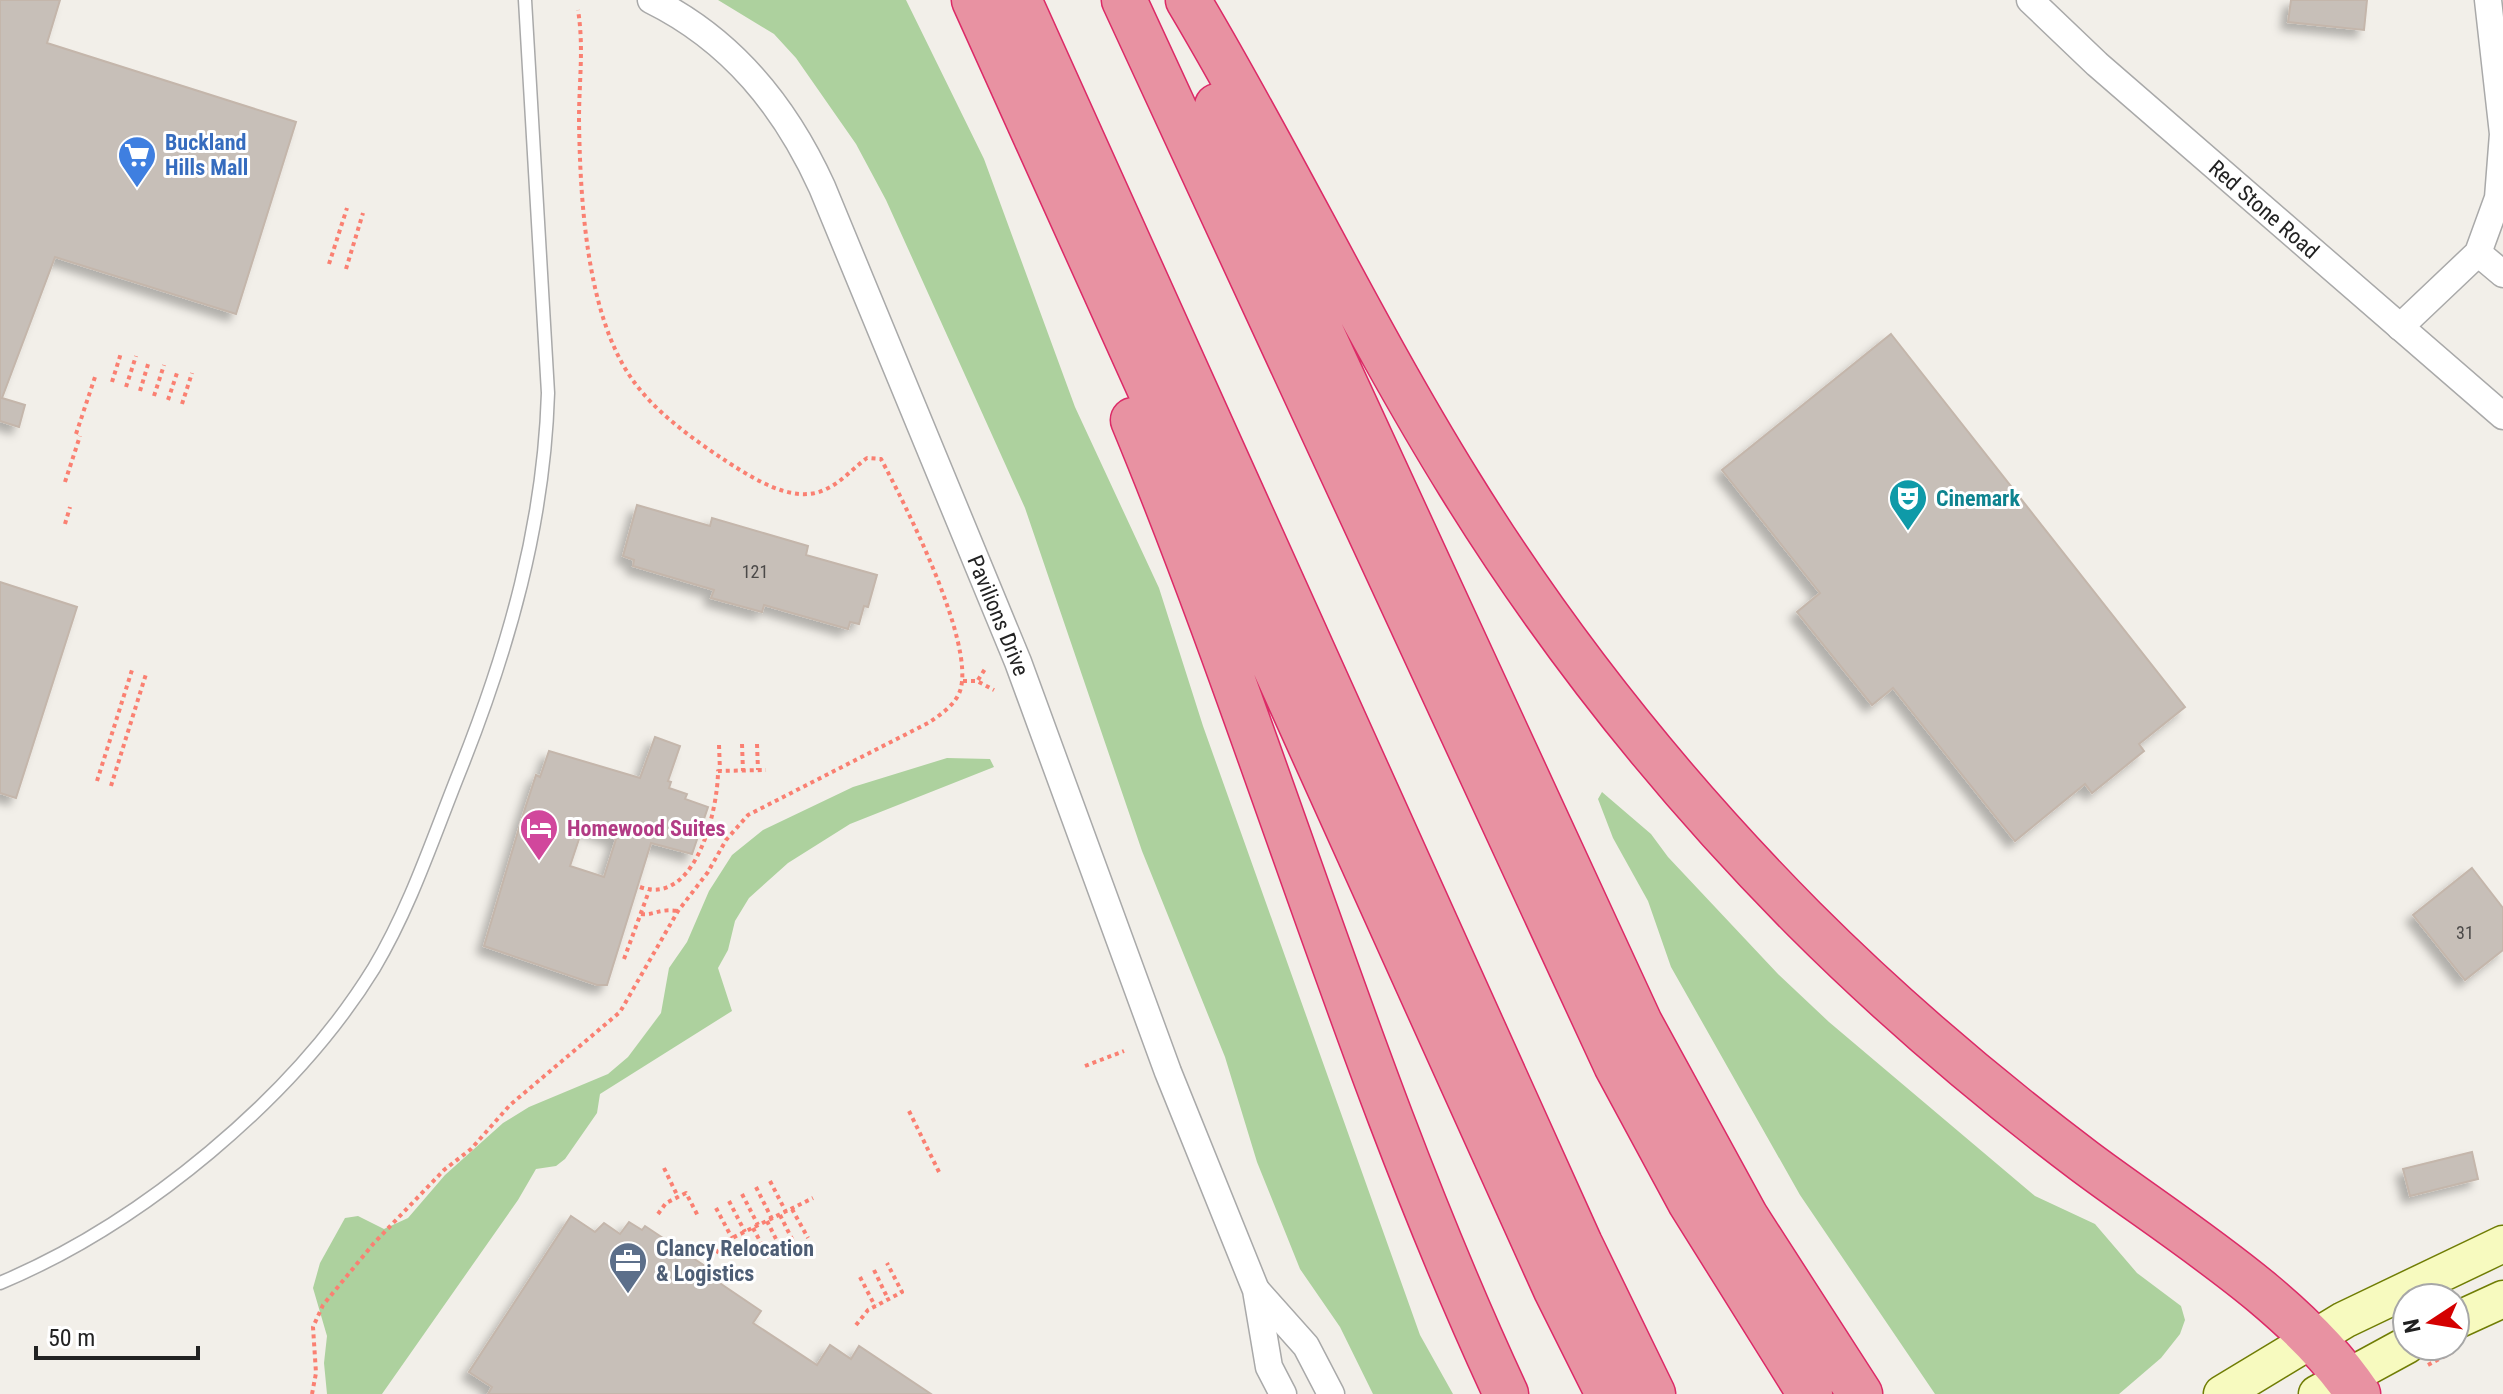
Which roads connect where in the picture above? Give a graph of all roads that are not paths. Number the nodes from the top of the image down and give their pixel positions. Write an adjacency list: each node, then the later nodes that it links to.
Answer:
1 (525, 0): 17 (lane)
2 (651, 0): 18 (street, Pavilions Drive)
3 (974, 0): 11 (highway)
4 (1019, 0): 28 (highway)
5 (1124, 0): 29 (highway)
6 (1169, 0): 30 (highway)
7 (1188, 0): 21 (highway)
8 (2030, 0): 14 (street, Red Stone Road)
9 (2488, 0): 10 (street)
10 (2498, 53): 12 (street)
11 (1038, 142): 26 (highway); 27 (highway)
12 (2478, 253): 13 (street); 14 (street)
13 (2503, 274)
14 (2400, 327): 15 (street, Red Stone Road)
15 (2503, 416)
16 (2503, 1244): 21 (main road)
17 (0, 1283)
18 (1256, 1290): 24 (street, Pavilions Drive); 25 (street, Pavilions Drive)
19 (2503, 1299): 20 (main road)
20 (2471, 1314)
21 (2311, 1338): 23 (highway); 31 (main road)
22 (2391, 1355): 23 (main road)
23 (2341, 1388)
24 (1283, 1394)
25 (1331, 1394)
26 (1506, 1394)
27 (1608, 1394)
28 (1653, 1394)
29 (1810, 1394)
30 (1860, 1394)
31 (2222, 1394)

